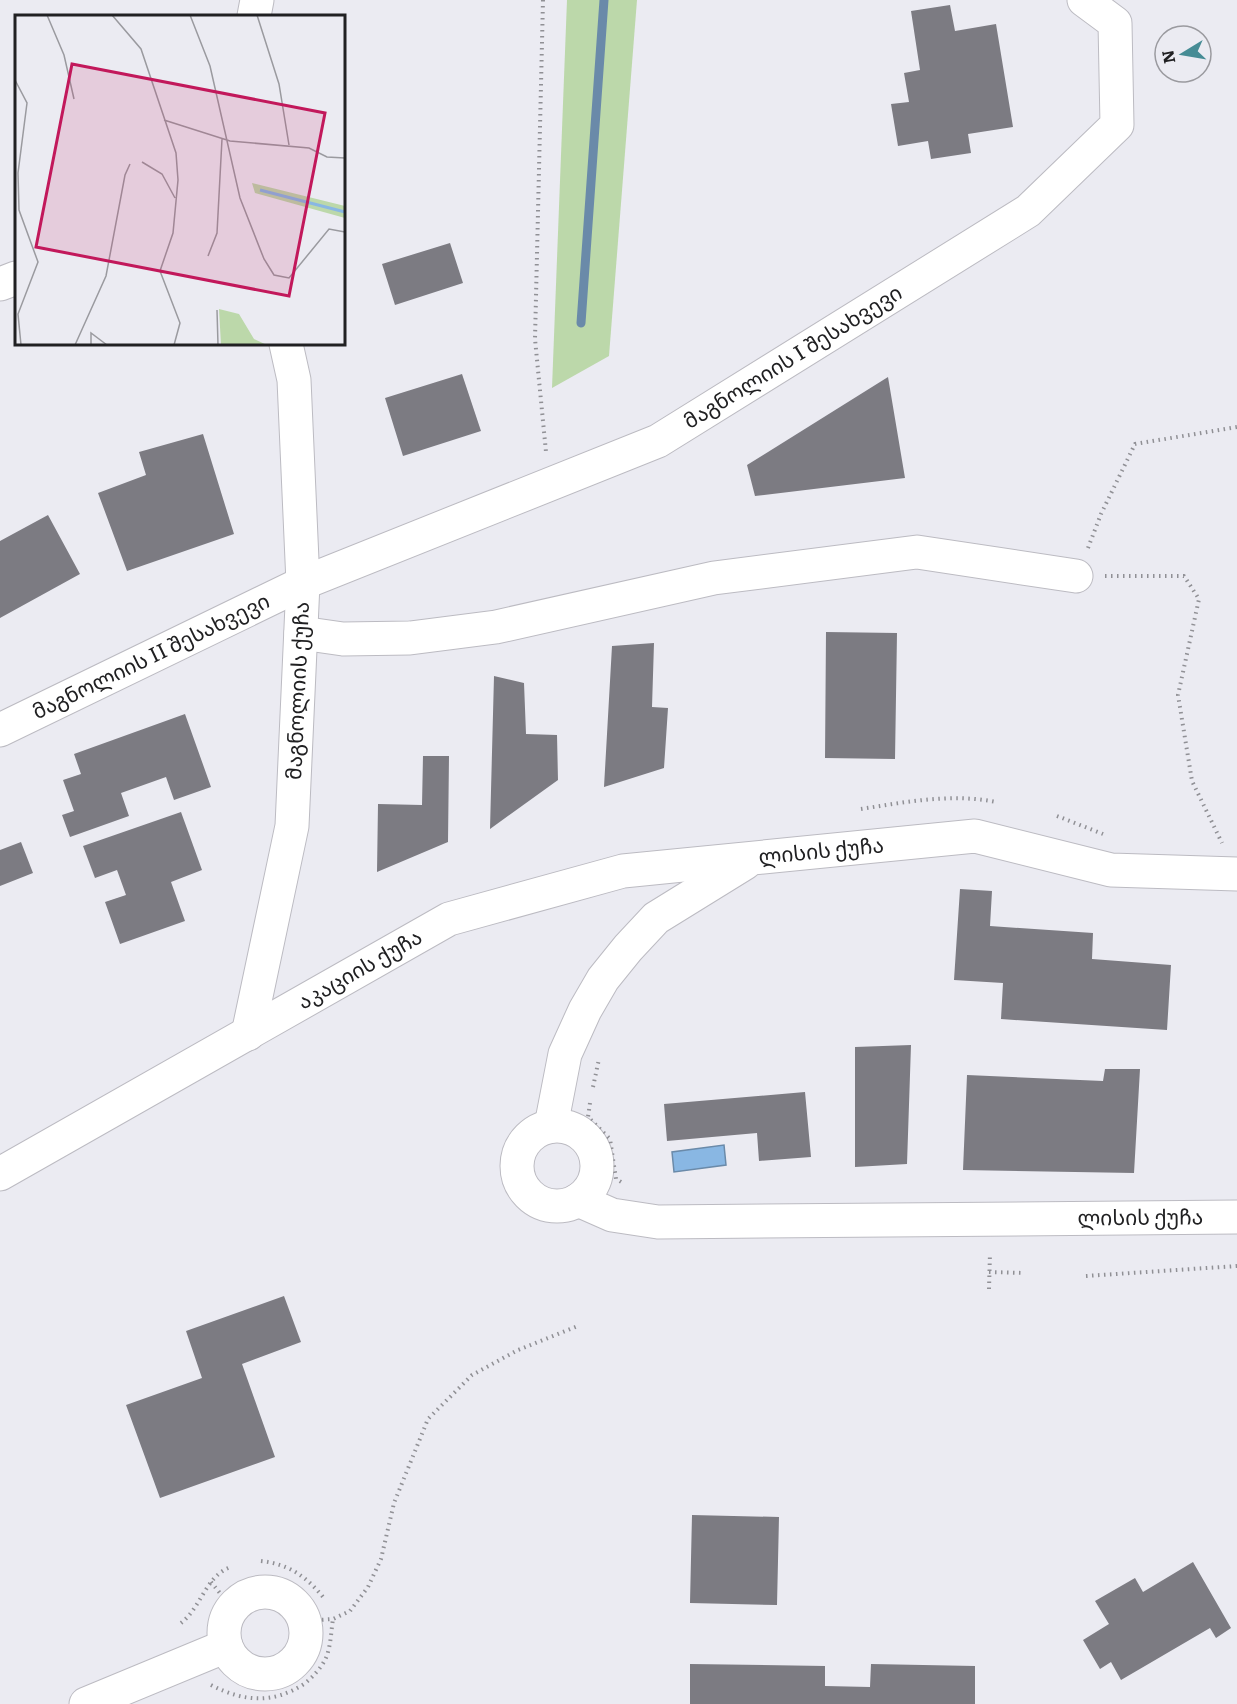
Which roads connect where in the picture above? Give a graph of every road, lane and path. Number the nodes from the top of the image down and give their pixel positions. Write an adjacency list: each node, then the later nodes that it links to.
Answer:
1 (257, 0): 4 (street)
2 (543, 0): 9 (path)
3 (1084, 0): 9 (street, მაგნოლიის I შესახვევი)
4 (254, 15)
5 (15, 278): 6 (street)
6 (0, 284)
7 (286, 345): 11 (street, მაგნოლიის ქუჩა)
8 (1237, 427): 10 (path)
9 (549, 485): 11 (street, მაგნოლიის I შესახვევი)
10 (1076, 576): 12 (street); 19 (path)
11 (303, 583): 12 (street, მაგნოლიის ქუჩა); 13 (street, მაგნოლიის II შესახვევი)
12 (301, 633): 20 (street, მაგნოლიის ქუჩა)
13 (0, 730)
14 (996, 802): 15 (path)
15 (861, 809)
16 (1057, 816): 17 (path)
17 (1104, 834)
18 (755, 858): 19 (street, ლისის ქუჩა); 20 (street, აკაციის ქუჩა); 22 (street, ლისის ქუჩა)
19 (1232, 863)
20 (248, 1034): 23 (street, აკაციის ქუჩა)
21 (600, 1055): 24 (path)
22 (551, 1126): 25 (street); 25 (street)
23 (0, 1174)
24 (632, 1188)
25 (578, 1200): 26 (street, ლისის ქუჩა)
26 (1237, 1217)
27 (990, 1253): 29 (path)
28 (1237, 1266): 31 (path)
29 (989, 1272): 30 (path); 32 (path)
30 (1025, 1273)
31 (1086, 1276)
32 (989, 1289)
33 (578, 1326): 38 (path)
34 (261, 1561): 38 (path)
35 (231, 1567): 36 (path)
36 (211, 1582): 37 (path); 39 (path)
37 (224, 1598)
38 (320, 1612): 40 (street); 40 (street); 41 (path)
39 (181, 1623)
40 (226, 1646): 42 (street)
41 (202, 1685)
42 (86, 1704)

